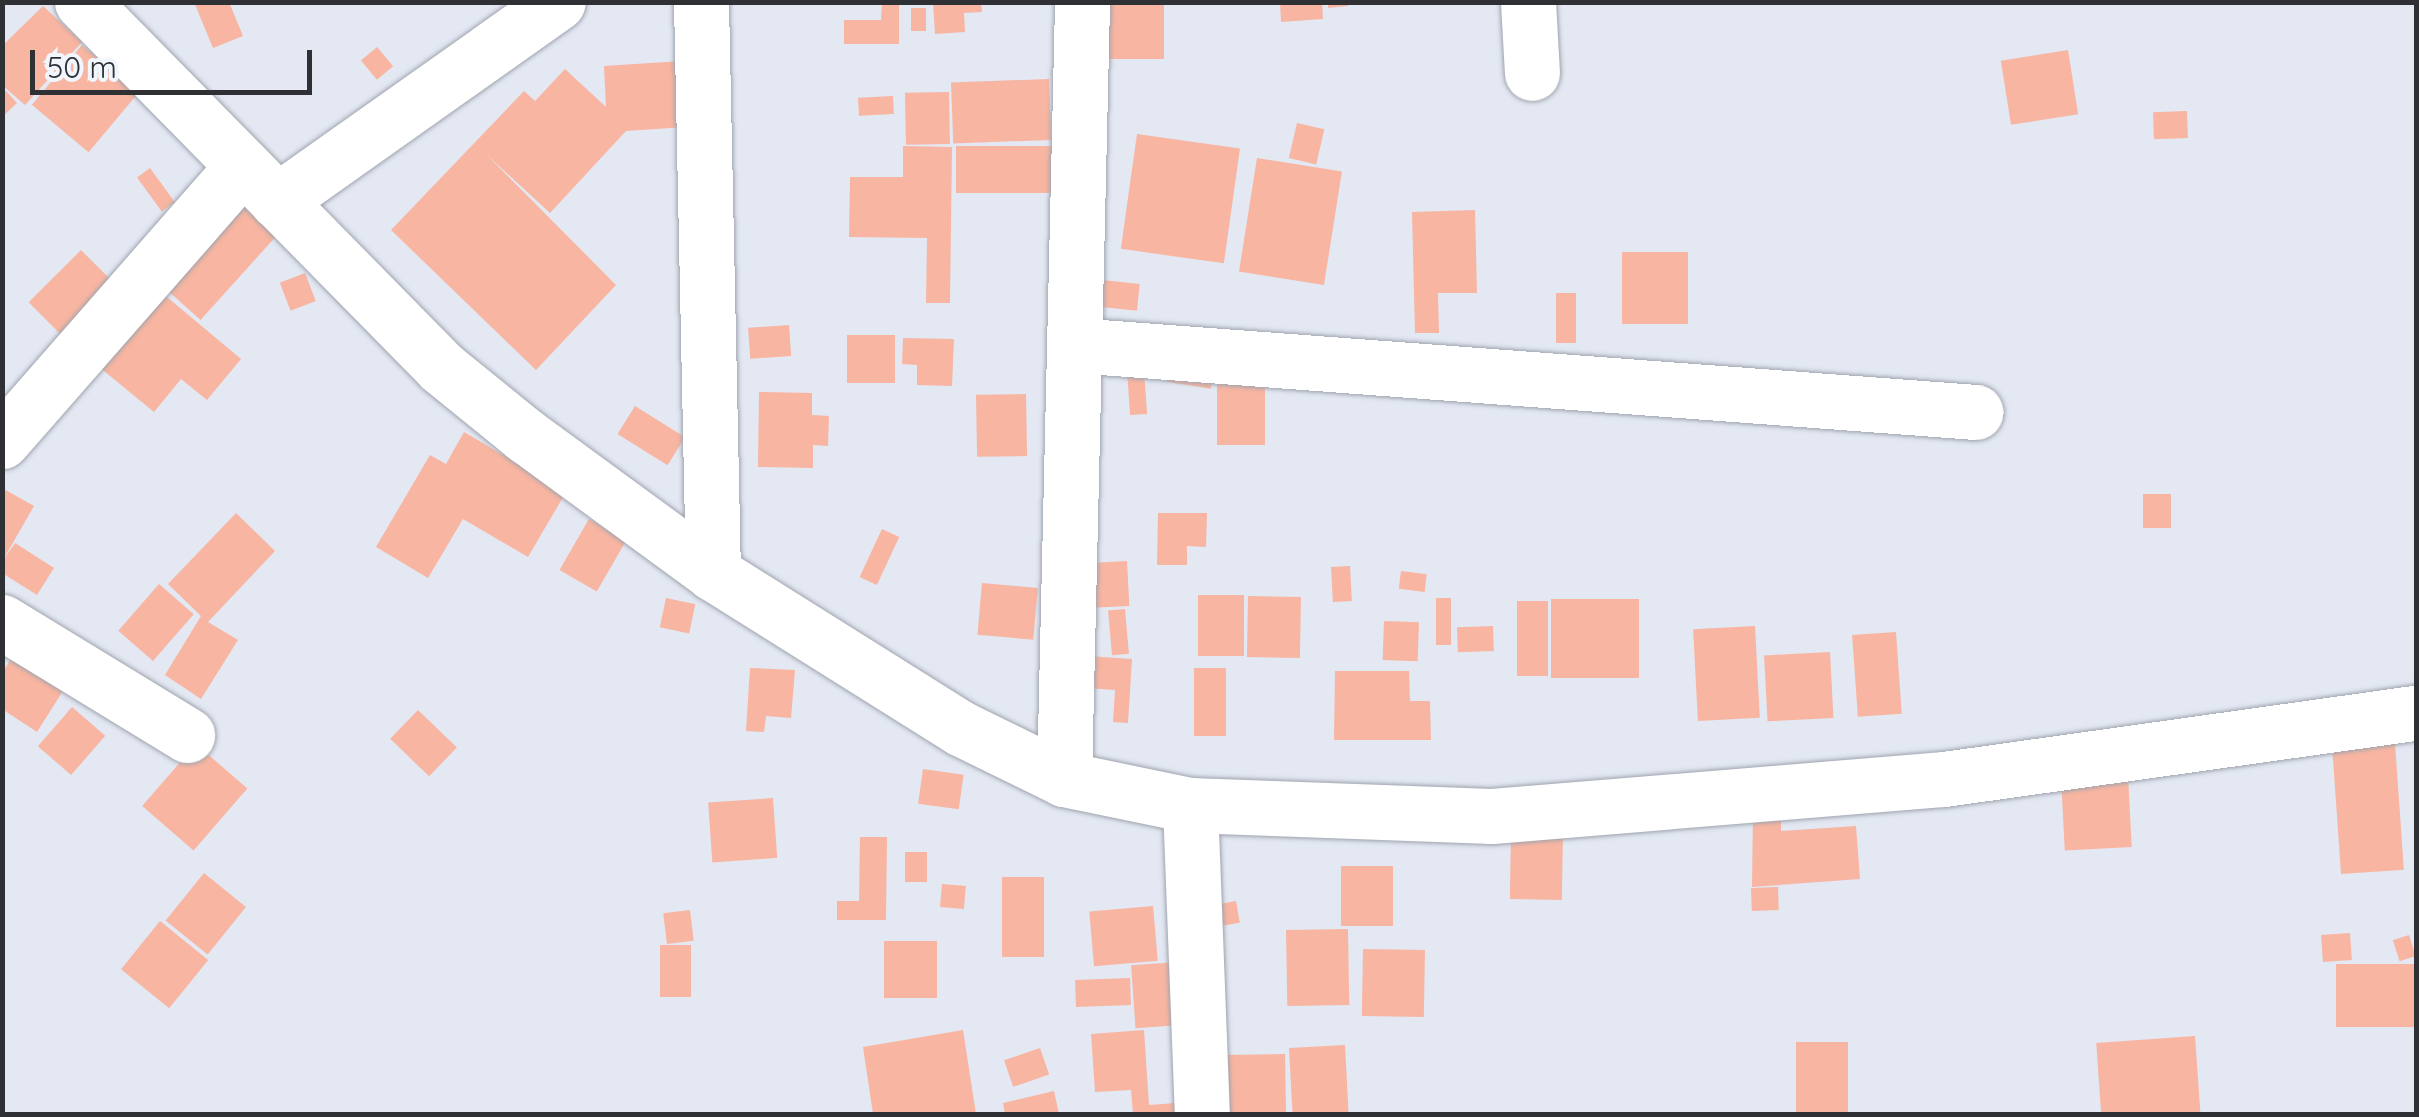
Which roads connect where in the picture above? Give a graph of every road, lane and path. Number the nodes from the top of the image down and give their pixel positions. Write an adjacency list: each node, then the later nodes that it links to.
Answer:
1 (82, 2): 7 (street)
2 (701, 2): 11 (street)
3 (1082, 2): 8 (street)
4 (1528, 2): 6 (street)
5 (526, 11): 7 (street)
6 (1532, 73)
7 (260, 184): 10 (street); 11 (street)
8 (1074, 345): 9 (street); 15 (street)
9 (1976, 412)
10 (2, 441)
11 (713, 573): 15 (street)
12 (2, 622): 14 (street)
13 (2416, 712): 16 (street)
14 (187, 735)
15 (1064, 779): 16 (street)
16 (1190, 805): 17 (street)
17 (1202, 1114)

